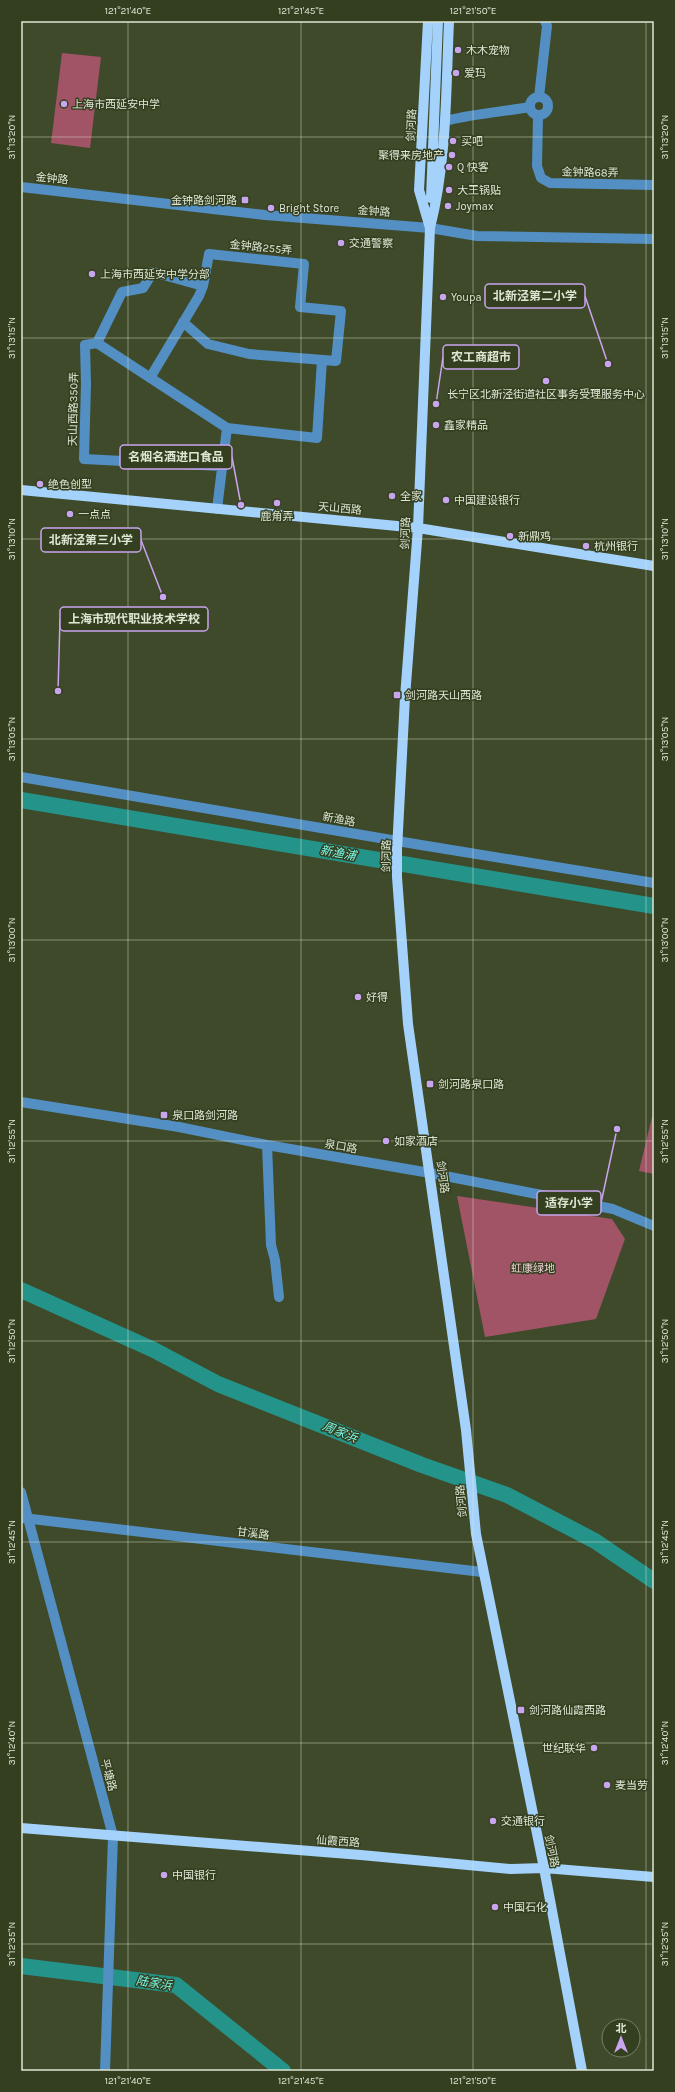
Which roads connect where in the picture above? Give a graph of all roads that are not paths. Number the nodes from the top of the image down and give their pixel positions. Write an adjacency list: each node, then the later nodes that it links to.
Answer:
1 (428, 21): 11 (main road, 剑河路)
2 (438, 21): 11 (main road)
3 (449, 21): 8 (main road, 剑河路)
4 (545, 21): 5 (street)
5 (539, 97): 6 (street); 7 (street, 金钟路68弄)
6 (530, 107): 7 (street); 8 (street)
7 (538, 116): 9 (street, 金钟路68弄)
8 (445, 121): 11 (main road, 剑河路)
9 (654, 185)
10 (21, 187): 11 (street, 金钟路)
11 (430, 228): 12 (street, 金钟路); 22 (main road, 剑河路)
12 (654, 240)
13 (203, 286): 14 (street, 金钟路255弄); 15 (street); 16 (street, 金钟路255弄)
14 (183, 322): 16 (street); 17 (street)
15 (97, 343): 17 (street); 19 (street, 天山西路350弄)
16 (322, 360): 18 (street)
17 (150, 378): 18 (street)
18 (227, 428): 19 (street)
19 (221, 466): 21 (street)
20 (21, 490): 21 (main road, 天山西路)
21 (217, 509): 22 (main road, 天山西路)
22 (418, 528): 23 (main road, 天山西路); 25 (main road, 剑河路)
23 (654, 566)
24 (21, 777): 25 (street, 新渔路)
25 (397, 841): 26 (street, 新渔路); 29 (main road, 剑河路)
26 (654, 883)
27 (21, 1102): 28 (street, 泉口路)
28 (267, 1145): 29 (street, 泉口路); 31 (street)
29 (430, 1173): 30 (street, 泉口路); 34 (main road, 剑河路)
30 (654, 1226)
31 (279, 1297)
32 (21, 1492): 33 (street, 平塘路)
33 (25, 1518): 34 (street, 甘溪路); 36 (street, 平塘路)
34 (482, 1572): 37 (main road, 剑河路)
35 (21, 1828): 36 (main road, 仙霞西路)
36 (113, 1836): 37 (main road, 仙霞西路); 39 (street, 平塘路)
37 (544, 1868): 38 (main road, 仙霞西路); 40 (main road, 剑河路)
38 (654, 1877)
39 (105, 2071)
40 (582, 2071)

